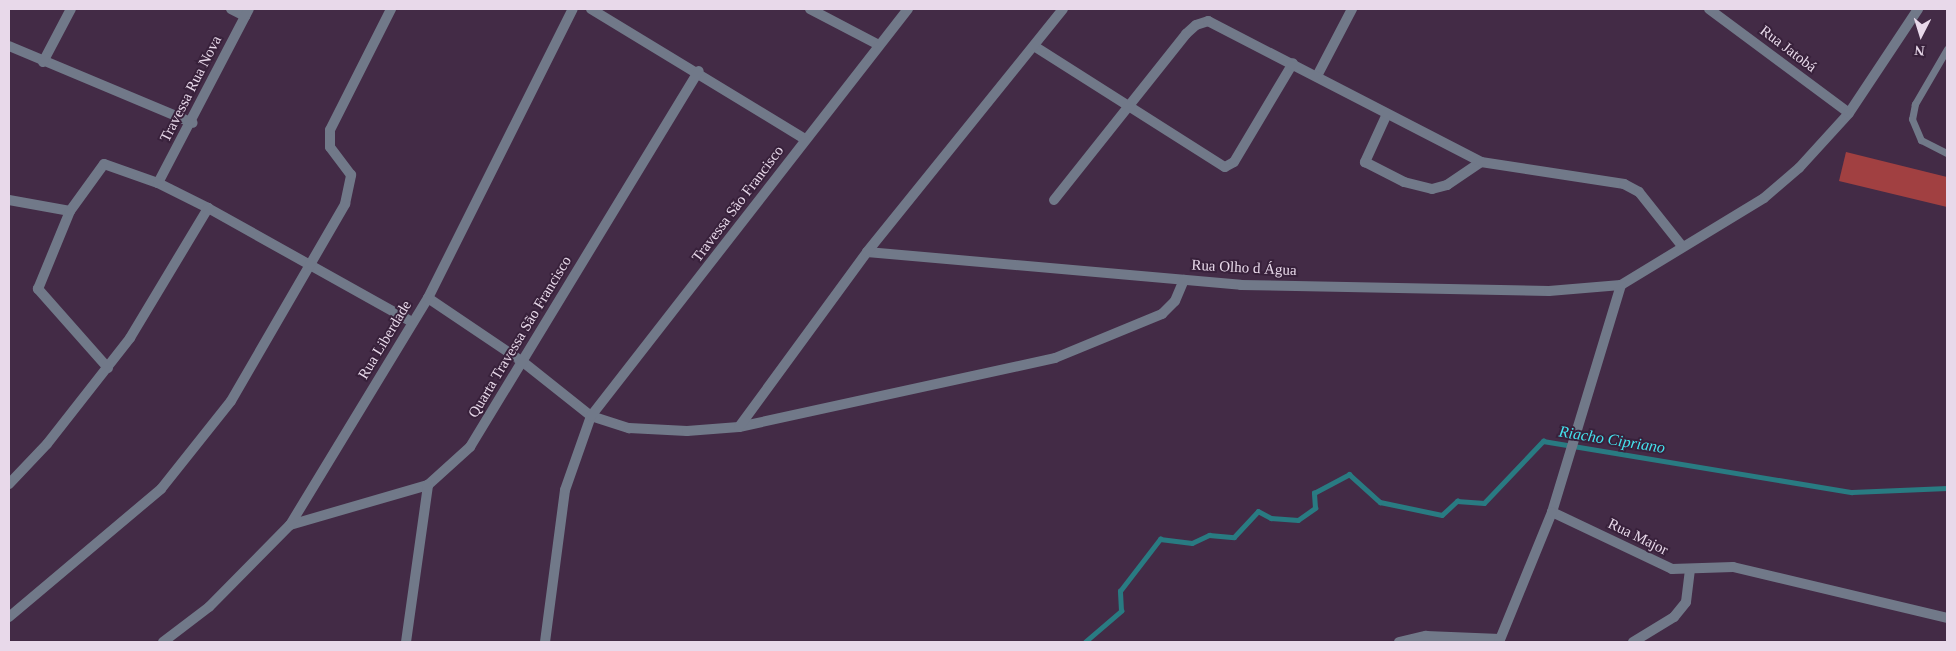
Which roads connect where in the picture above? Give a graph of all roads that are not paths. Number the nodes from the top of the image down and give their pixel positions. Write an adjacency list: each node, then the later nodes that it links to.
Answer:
1 (71, 9): 17 (street)
2 (231, 9): 12 (street)
3 (391, 9): 35 (street)
4 (573, 9): 38 (street, Rua Liberdade)
5 (591, 9): 19 (street)
6 (810, 9): 13 (street)
7 (908, 9): 13 (street, Travessa São Francisco)
8 (1063, 9): 15 (street)
9 (1352, 9): 20 (street)
10 (1709, 9): 22 (street, Rua Jatobá)
11 (1918, 9): 22 (street)
12 (247, 12): 24 (street, Travessa Rua Nova)
13 (879, 45): 25 (street, Travessa São Francisco)
14 (9, 46): 17 (street)
15 (1034, 46): 21 (street); 34 (street)
16 (1947, 49): 26 (lane)
17 (43, 62): 24 (street)
18 (1293, 63): 20 (street); 21 (street); 21 (street)
19 (699, 71): 25 (street); 40 (street, Quarta Travessa São Francisco)
20 (1317, 76): 23 (street)
21 (1126, 108): 30 (street)
22 (1849, 113): 33 (street)
23 (1386, 116): 27 (street); 27 (street)
24 (193, 124): 28 (street, Travessa Rua Nova)
25 (805, 139): 42 (street, Travessa São Francisco)
26 (1947, 153)
27 (1481, 162): 33 (street)
28 (158, 183): 31 (street); 32 (street)
29 (9, 200): 32 (street)
30 (1054, 200)
31 (208, 208): 35 (street); 41 (street)
32 (70, 211): 41 (street)
33 (1682, 246): 37 (street)
34 (867, 252): 36 (street, Rua Olho d Água); 43 (street)
35 (314, 264): 39 (street); 49 (street)
36 (1184, 280): 37 (street, Rua Olho d Água); 43 (street)
37 (1620, 285): 46 (street)
38 (428, 298): 39 (street, Rua Liberdade); 40 (street)
39 (412, 322): 47 (street, Rua Liberdade)
40 (523, 362): 42 (street); 45 (street, Quarta Travessa São Francisco)
41 (108, 368): 44 (street)
42 (591, 416): 43 (street); 54 (street, Travessa São Francisco)
43 (739, 427)
44 (9, 484)
45 (428, 484): 47 (street, Quarta Travessa São Francisco); 53 (street)
46 (1552, 512): 48 (street, Rua Major); 51 (street)
47 (290, 525): 52 (street, Rua Liberdade)
48 (1690, 570): 50 (street, Rua Major); 56 (street)
49 (9, 617)
50 (1947, 618)
51 (1499, 640): 55 (street)
52 (163, 642)
53 (406, 642)
54 (545, 642)
55 (1399, 642)
56 (1633, 642)

